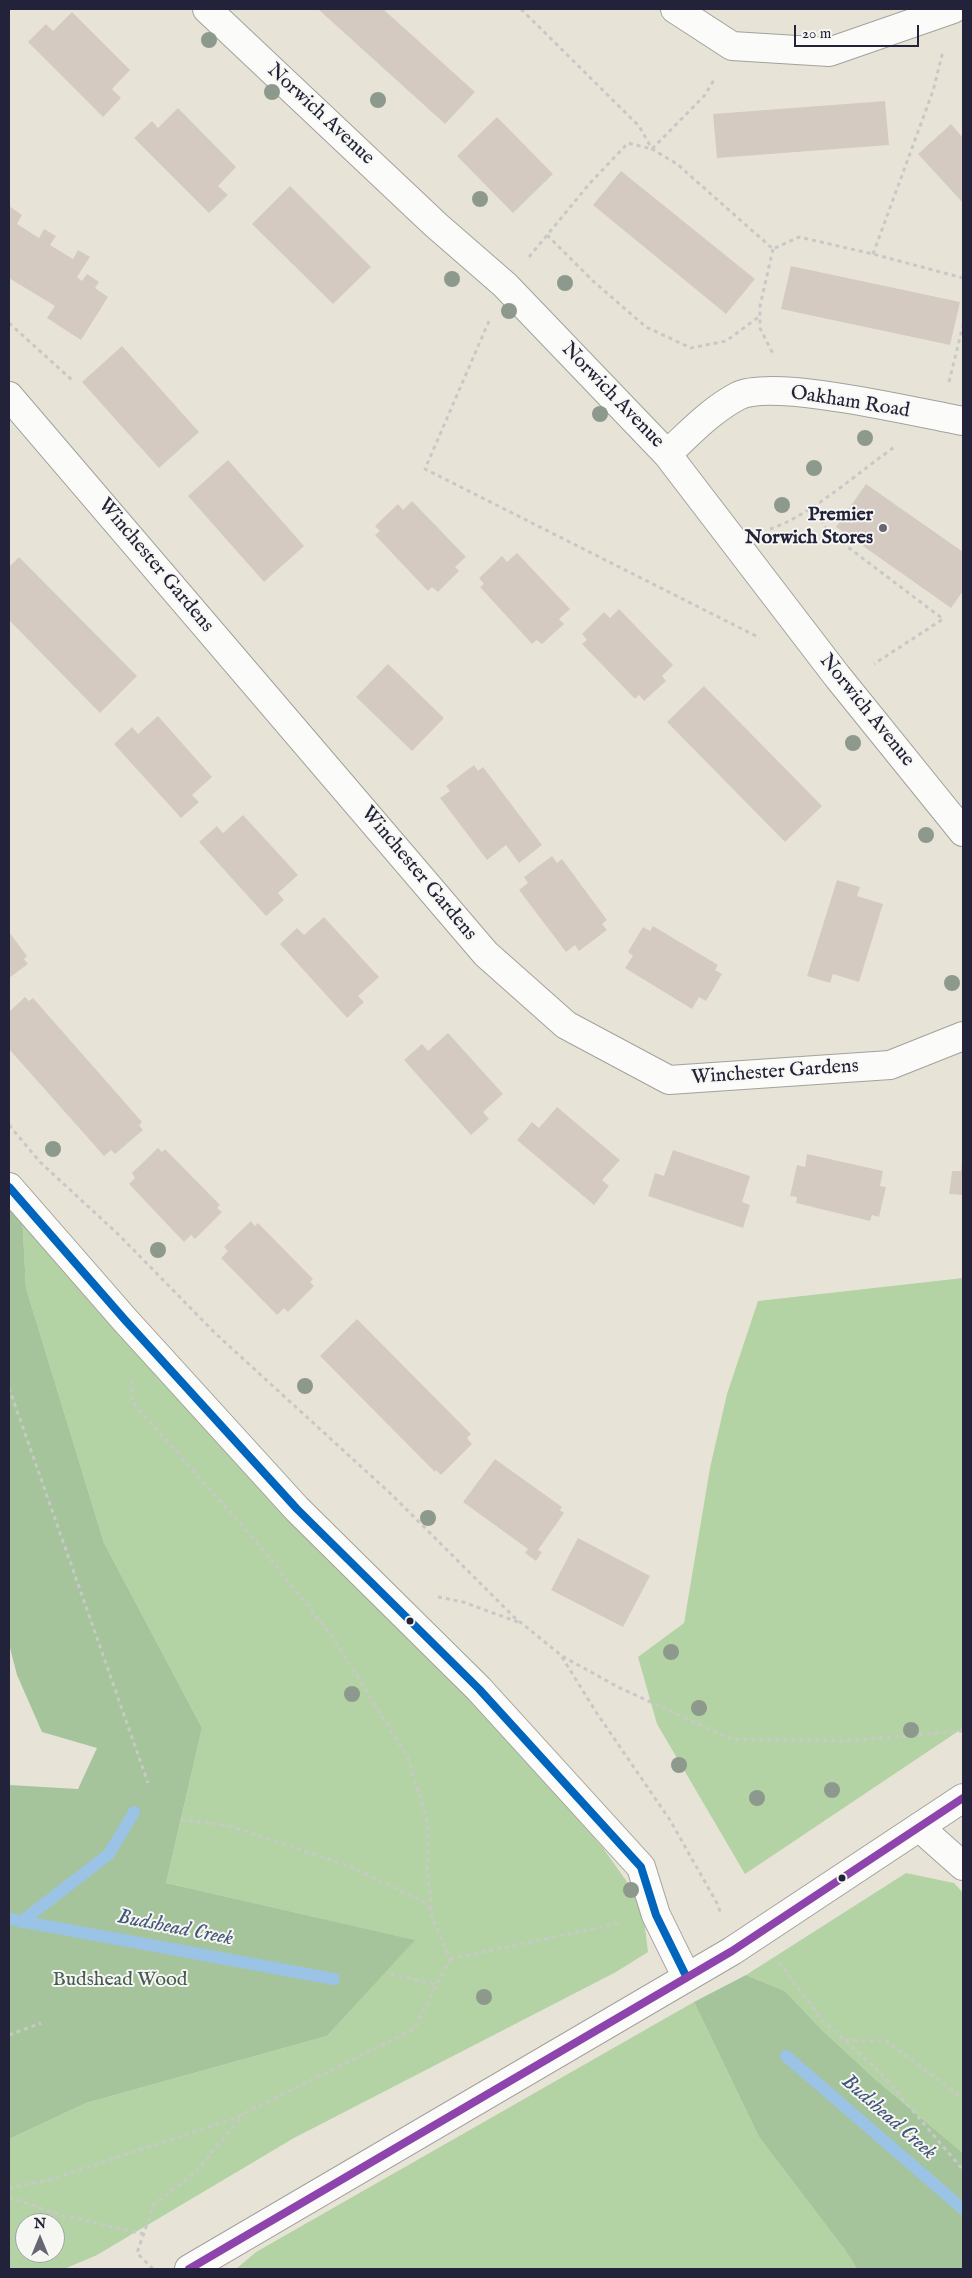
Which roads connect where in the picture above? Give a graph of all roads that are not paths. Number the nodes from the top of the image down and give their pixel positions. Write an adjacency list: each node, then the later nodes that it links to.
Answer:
1 (207, 9): 6 (street, Norwich Avenue)
2 (675, 9): 3 (street)
3 (953, 9)
4 (9, 396): 8 (street, Winchester Gardens)
5 (952, 419): 6 (street, Oakham Road)
6 (667, 454): 7 (street, Norwich Avenue)
7 (963, 832)
8 (963, 1036)
9 (9, 1187): 13 (street)
10 (963, 1798): 11 (street)
11 (919, 1827): 12 (street); 13 (street)
12 (963, 1866)
13 (686, 1976): 14 (street)
14 (189, 2269)

